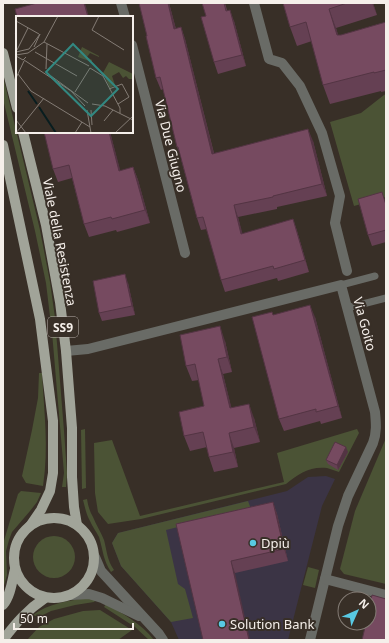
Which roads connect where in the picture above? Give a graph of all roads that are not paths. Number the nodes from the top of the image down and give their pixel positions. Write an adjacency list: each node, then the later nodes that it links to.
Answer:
1 (121, 3): 3 (street)
2 (254, 3): 10 (street)
3 (125, 16)
4 (133, 50): 9 (street, Via Due Giugno)
5 (3, 53): 6 (main road)
6 (16, 104)
7 (23, 133): 15 (main road, Viale della Resistenza / SS9)
8 (3, 145): 17 (main road, SS9)
9 (185, 253)
10 (347, 271)
11 (375, 276): 12 (lane)
12 (341, 285): 14 (street, Via Goito); 15 (street, Via Goito)
13 (386, 298): 14 (lane)
14 (347, 308): 20 (street, Via Goito)
15 (66, 351): 16 (main road, Viale della Resistenza / SS9)
16 (77, 525): 17 (main road); 18 (main road)
17 (30, 526): 19 (main road)
18 (95, 557): 21 (main road); 25 (street)
19 (15, 569): 23 (main road); 24 (main road)
20 (325, 579): 22 (street); 28 (street, Via Goito)
21 (72, 595): 23 (main road); 25 (street)
22 (386, 595)
23 (45, 598): 26 (main road)
24 (3, 605)
25 (145, 618): 27 (street)
26 (3, 640)
27 (163, 640)
28 (310, 640)

